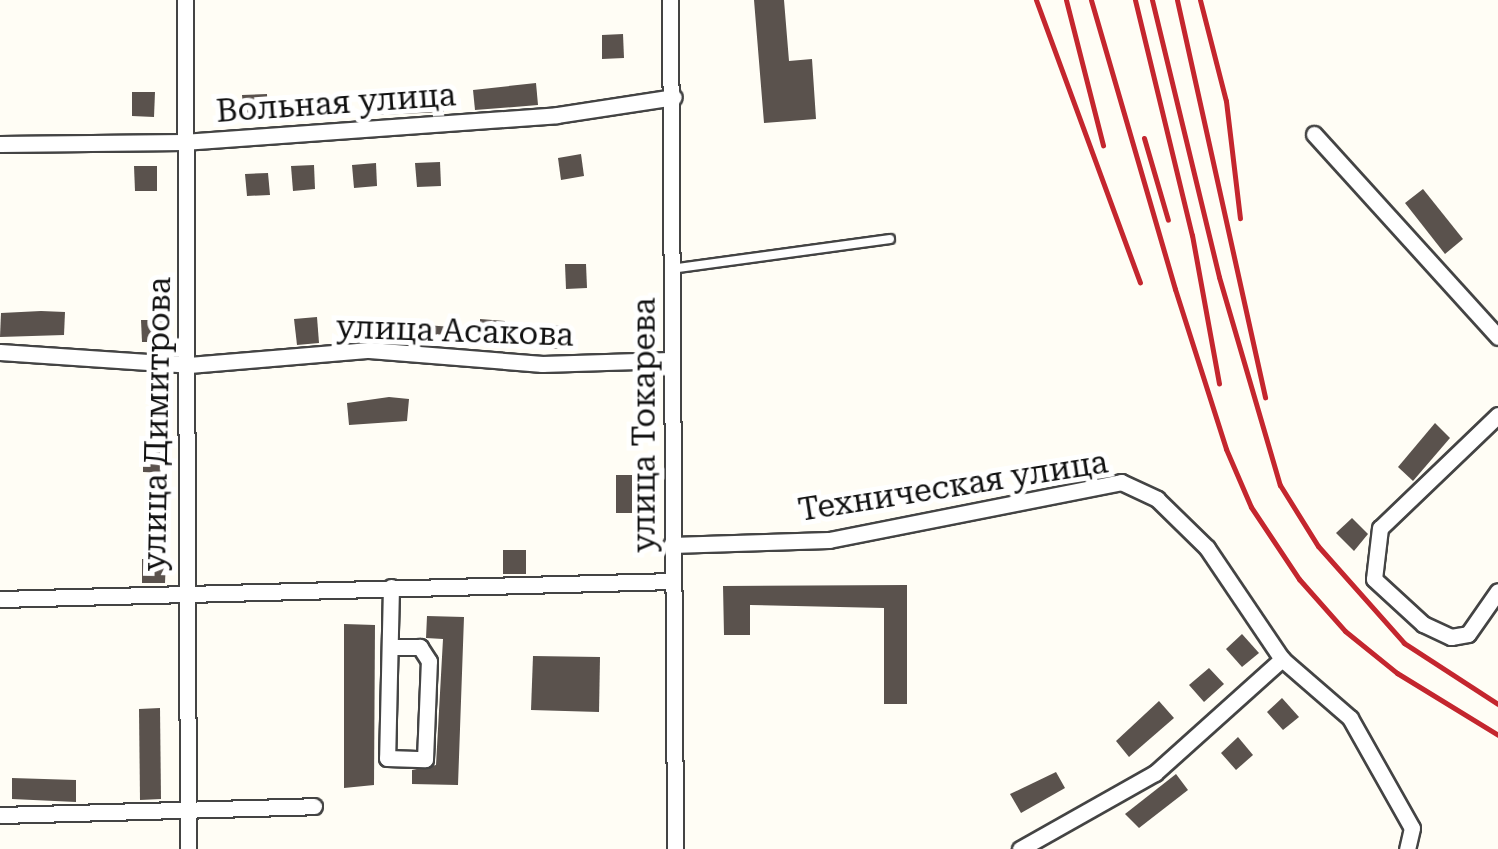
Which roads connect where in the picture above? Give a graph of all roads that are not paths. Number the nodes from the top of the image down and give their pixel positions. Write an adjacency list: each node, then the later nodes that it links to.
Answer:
1 (185, 0): 5 (street, улица Димитрова)
2 (670, 0): 3 (street, улица Токарева)
3 (674, 97): 5 (street, Вольная улица); 8 (street, улица Токарева)
4 (1314, 134): 9 (street)
5 (183, 142): 6 (street, Вольная улица); 12 (street, улица Димитрова)
6 (0, 144)
7 (890, 239): 8 (lane)
8 (671, 269): 11 (street, улица Токарева)
9 (1498, 337)
10 (0, 352): 12 (street, улица Асакова)
11 (670, 360): 12 (street, улица Асакова); 14 (street, улица Токарева)
12 (189, 365): 18 (street, улица Димитрова)
13 (1498, 415): 17 (street)
14 (671, 545): 15 (street, улица Токарева); 21 (street, Техническая улица)
15 (672, 582): 16 (street); 26 (street, улица Токарева)
16 (391, 587): 18 (street); 20 (street)
17 (1498, 592)
18 (183, 595): 19 (street); 23 (street, улица Димитрова)
19 (0, 599)
20 (394, 647): 20 (street)
21 (1282, 659): 27 (street); 28 (street, Техническая улица)
22 (314, 806): 23 (street)
23 (188, 809): 24 (street); 25 (street, улица Димитрова)
24 (0, 816)
25 (188, 849)
26 (675, 849)
27 (1020, 849)
28 (1408, 849)

